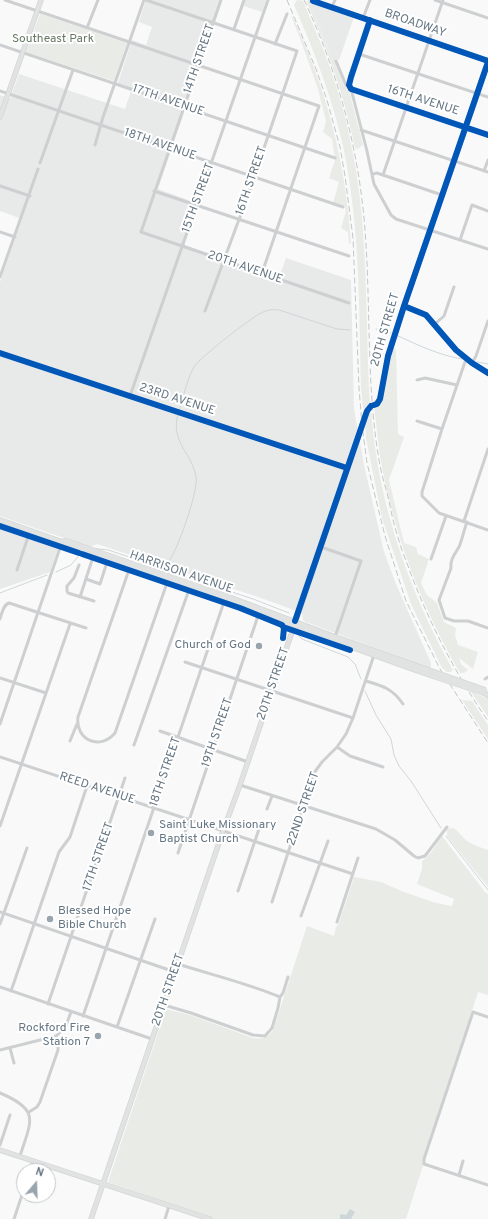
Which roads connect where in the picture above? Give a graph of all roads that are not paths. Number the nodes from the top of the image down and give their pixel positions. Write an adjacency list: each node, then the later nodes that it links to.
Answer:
1 (5, 0): 14 (street)
2 (41, 0): 14 (street)
3 (98, 0): 20 (street)
4 (145, 0): 19 (street); 24 (street)
5 (221, 0): 19 (street, 14TH STREET)
6 (244, 0): 21 (street)
7 (268, 0): 22 (street, 15TH STREET)
8 (312, 0): 13 (street, BROADWAY)
9 (335, 0): 13 (street)
10 (370, 0): 16 (street)
11 (435, 0): 12 (street)
12 (443, 1): 17 (street); 23 (street)
13 (332, 7): 16 (street, BROADWAY)
14 (37, 11): 20 (street); 27 (street)
15 (287, 14): 25 (street)
16 (363, 18): 18 (street, BROADWAY)
17 (488, 18)
18 (370, 20): 23 (street, BROADWAY); 28 (street)
19 (213, 22): 21 (street); 31 (street, 14TH STREET)
20 (88, 28): 24 (street)
21 (234, 29): 22 (street)
22 (255, 37): 25 (street); 34 (street, 15TH STREET)
23 (429, 40): 30 (street, BROADWAY); 33 (street)
24 (130, 42): 31 (street); 35 (street)
25 (275, 44): 38 (street, 16TH STREET)
26 (0, 45): 27 (street, 17TH AVENUE)
27 (23, 53): 32 (street, 17TH AVENUE); 40 (street)
28 (359, 54): 33 (street); 36 (street)
29 (336, 61): 36 (street)
30 (488, 61): 39 (street, 20TH STREET)
31 (198, 64): 34 (street); 42 (street, 14TH STREET)
32 (73, 70): 35 (street, 17TH AVENUE); 44 (street)
33 (417, 73): 39 (street); 43 (street)
34 (240, 79): 38 (street); 46 (street, 15TH STREET)
35 (115, 84): 42 (street, 17TH AVENUE); 47 (street)
36 (351, 89): 43 (street, 16TH AVENUE); 49 (street)
37 (0, 91): 40 (street, 18TH AVENUE)
38 (283, 93): 50 (street, 16TH STREET); 55 (street)
39 (477, 93): 41 (street); 48 (street, 20TH STREET)
40 (8, 94): 44 (street, 18TH AVENUE); 45 (street)
41 (488, 97)
42 (183, 106): 46 (street, 17TH AVENUE); 54 (street, 14TH STREET)
43 (406, 107): 48 (street, 16TH AVENUE); 52 (street)
44 (59, 111): 47 (street, 18TH AVENUE); 60 (street)
45 (0, 117)
46 (226, 121): 50 (street, 17TH AVENUE); 59 (street, 15TH STREET)
47 (101, 125): 53 (street); 54 (street, 18TH AVENUE)
48 (465, 127): 51 (street, 16TH AVENUE); 57 (street, 20TH STREET)
49 (361, 130): 52 (street); 63 (street)
50 (268, 135): 55 (street, 17TH AVENUE); 65 (street, 16TH STREET)
51 (488, 135)
52 (394, 140): 57 (street); 64 (street)
53 (95, 145)
54 (169, 148): 59 (street, 18TH AVENUE); 68 (street, 14TH STREET)
55 (306, 148): 56 (street, 17TH AVENUE); 67 (street)
56 (335, 158)
57 (454, 160): 62 (street); 69 (street, 20TH STREET)
58 (488, 160): 62 (street)
59 (212, 162): 65 (street, 18TH AVENUE); 71 (street, 15TH STREET)
60 (40, 163)
61 (38, 169): 70 (street)
62 (486, 171)
63 (373, 174): 64 (street); 75 (street)
64 (383, 175): 69 (street)
65 (253, 177): 67 (street, 18TH AVENUE); 74 (street, 16TH STREET)
66 (0, 186): 70 (street)
67 (291, 190): 72 (street, 18TH AVENUE); 78 (street)
68 (154, 191): 71 (street); 77 (street, 14TH STREET)
69 (442, 195): 75 (street, 20TH STREET)
70 (30, 196): 79 (street)
71 (196, 204): 74 (street); 81 (street, 15TH STREET)
72 (343, 207)
73 (488, 211): 80 (street)
74 (238, 219): 78 (street); 84 (street, 16TH STREET)
75 (430, 230): 80 (street); 89 (street, 20TH STREET)
76 (0, 232): 79 (street)
77 (141, 232): 81 (street, 20TH AVENUE)
78 (276, 232): 83 (street); 85 (street)
79 (14, 237): 86 (street)
80 (460, 240): 82 (street)
81 (182, 247): 84 (street, 20TH AVENUE); 99 (street, 15TH STREET)
82 (488, 249)
83 (349, 256)
84 (224, 261): 85 (street, 20TH AVENUE); 90 (street, 16TH STREET)
85 (262, 273): 88 (street, 20TH AVENUE)
86 (0, 277)
87 (454, 287): 92 (street)
88 (349, 303)
89 (404, 306): 92 (street); 103 (street, 20TH STREET)
90 (205, 311)
91 (488, 321): 95 (street)
92 (435, 324): 94 (street)
93 (0, 353): 99 (street, 23RD AVENUE)
94 (466, 359): 95 (street); 98 (street)
95 (472, 363): 96 (street)
96 (488, 373)
97 (417, 380): 98 (street)
98 (457, 385): 101 (street)
99 (130, 396): 103 (street, 23RD AVENUE)
100 (417, 421): 101 (street)
101 (442, 429): 104 (street)
102 (488, 449): 106 (street)
103 (347, 468): 110 (street, 20TH STREET)
104 (446, 516): 106 (street); 113 (street)
105 (0, 520): 107 (main road, HARRISON AVENUE)
106 (465, 522): 108 (street); 129 (street)
107 (30, 530): 109 (main road, HARRISON AVENUE); 116 (street)
108 (488, 530)
109 (62, 542): 111 (main road, HARRISON AVENUE); 117 (main road, HARRISON AVENUE); 123 (street)
110 (321, 547): 127 (street, 20TH STREET); 130 (street)
111 (94, 554): 112 (main road, HARRISON AVENUE); 118 (street)
112 (108, 559): 115 (main road, HARRISON AVENUE); 118 (street)
113 (431, 559)
114 (79, 565): 120 (street)
115 (130, 566): 117 (main road, HARRISON AVENUE); 145 (street)
116 (17, 570)
117 (169, 578): 119 (main road, HARRISON AVENUE); 121 (main road, HARRISON AVENUE); 145 (street)
118 (86, 579): 120 (street)
119 (190, 587): 121 (main road, HARRISON AVENUE); 149 (street)
120 (80, 597): 122 (street)
121 (226, 598): 124 (main road, HARRISON AVENUE); 127 (main road, HARRISON AVENUE); 133 (street, 18TH STREET)
122 (94, 601)
123 (38, 613): 125 (street); 126 (street); 138 (street)
124 (258, 613): 127 (main road, HARRISON AVENUE); 136 (street, 19TH STREET)
125 (0, 619)
126 (70, 624): 128 (street); 141 (street)
127 (294, 624): 130 (main road, HARRISON AVENUE); 131 (main road, HARRISON AVENUE); 139 (street, 20TH STREET)
128 (86, 628)
129 (488, 628)
130 (335, 637): 134 (main road, HARRISON AVENUE)
131 (374, 656): 134 (main road, HARRISON AVENUE); 137 (street, 22ND STREET)
132 (185, 662): 133 (street)
133 (201, 667): 136 (street); 147 (street, 18TH STREET)
134 (432, 674): 140 (main road, HARRISON AVENUE, bridge)
135 (0, 678): 138 (street)
136 (236, 679): 139 (street); 151 (street, 19TH STREET)
137 (366, 681): 142 (street); 143 (street, 22ND STREET)
138 (14, 683): 141 (street); 144 (street)
139 (272, 691): 143 (street); 153 (street, 20TH STREET)
140 (486, 692)
141 (46, 693): 154 (street)
142 (403, 704)
143 (353, 718): 150 (street, 22ND STREET)
144 (0, 724)
145 (77, 724): 148 (street)
146 (160, 732): 147 (street)
147 (177, 738): 151 (street); 162 (street, 18TH STREET)
148 (70, 740)
149 (134, 745)
150 (337, 747): 155 (street); 161 (street, 22ND STREET)
151 (212, 749): 153 (street); 164 (street, 19TH STREET)
152 (0, 757): 154 (street, REED AVENUE)
153 (248, 762): 157 (street, 20TH STREET)
154 (22, 764): 158 (street, REED AVENUE); 166 (street)
155 (383, 767)
156 (125, 778): 159 (street, 17TH STREET)
157 (240, 785): 160 (street); 168 (street, 20TH STREET)
158 (87, 786): 159 (street, REED AVENUE); 184 (street)
159 (119, 796): 162 (street, REED AVENUE); 185 (street, 17TH STREET)
160 (272, 796): 161 (street); 163 (street)
161 (304, 806): 167 (street); 173 (street, 22ND STREET)
162 (154, 808): 164 (street, REED AVENUE); 186 (street, 18TH STREET)
163 (267, 810)
164 (189, 820): 168 (street, REED AVENUE); 172 (street, 19TH STREET)
165 (261, 823): 170 (street)
166 (0, 826)
167 (447, 827)
168 (223, 831): 170 (street, REED AVENUE); 188 (street, 20TH STREET)
169 (328, 841): 175 (street)
170 (255, 842): 173 (street, REED AVENUE); 177 (street)
171 (27, 848): 179 (street)
172 (178, 853)
173 (288, 853): 175 (street, REED AVENUE); 178 (street, 22ND STREET)
174 (358, 858): 176 (street)
175 (320, 863): 176 (street, REED AVENUE); 180 (street)
176 (353, 874): 182 (street)
177 (238, 891)
178 (272, 902)
179 (2, 912): 183 (street); 184 (street)
180 (302, 916)
181 (156, 919): 187 (street)
182 (337, 922)
183 (0, 924)
184 (35, 924): 185 (street); 192 (street)
185 (72, 936): 186 (street); 194 (street, 17TH STREET)
186 (106, 948): 187 (street); 197 (street, 18TH STREET)
187 (140, 960): 189 (street); 199 (street)
188 (178, 964): 189 (street, 20TH STREET); 193 (street)
189 (175, 972): 195 (street, 20TH STREET)
190 (288, 977): 193 (street)
191 (0, 987): 192 (street)
192 (11, 991): 194 (street)
193 (280, 997): 195 (street)
194 (48, 1004): 196 (street)
195 (164, 1005): 201 (street, 20TH STREET)
196 (71, 1012): 197 (street); 200 (street)
197 (83, 1016): 199 (street)
198 (488, 1017): 213 (street)
199 (117, 1027): 201 (street)
200 (56, 1036): 202 (street); 206 (street)
201 (152, 1039): 214 (street, 20TH STREET)
202 (10, 1048): 203 (street); 204 (street)
203 (0, 1050)
204 (14, 1064)
205 (0, 1093): 206 (street)
206 (29, 1112): 210 (street)
207 (10, 1115): 208 (street)
208 (0, 1145)
209 (0, 1150): 210 (street)
210 (20, 1156): 211 (street)
211 (33, 1161): 214 (street)
212 (463, 1161): 213 (street)
213 (459, 1175): 215 (street)
214 (102, 1184): 217 (street); 219 (street, 20TH STREET)
215 (488, 1185)
216 (19, 1203): 218 (street)
217 (169, 1206): 220 (street); 221 (street)
218 (14, 1219)
219 (91, 1219)
220 (165, 1219)
221 (210, 1219)

